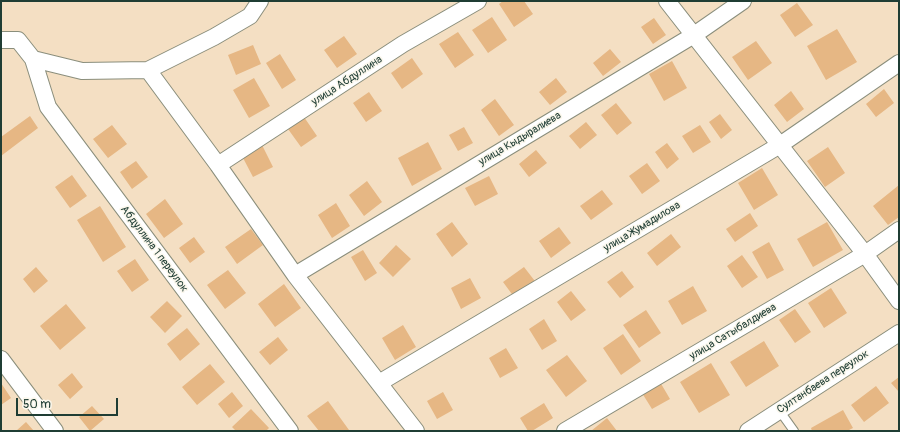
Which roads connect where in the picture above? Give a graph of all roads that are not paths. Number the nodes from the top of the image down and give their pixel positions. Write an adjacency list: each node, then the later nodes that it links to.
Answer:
1 (260, 1): 9 (street)
2 (478, 1): 11 (street, улица Абдуллина)
3 (666, 1): 5 (street)
4 (743, 1): 5 (street, улица Кыдыралиева)
5 (694, 35): 10 (street); 14 (street, улица Кыдыралиева)
6 (1, 40): 7 (street)
7 (33, 59): 9 (street); 21 (street, Абдуллина 1 переулок)
8 (899, 63): 10 (street, улица Жумадилова)
9 (148, 70): 11 (street)
10 (780, 146): 13 (street); 18 (street, улица Жумадилова)
11 (218, 165): 14 (street)
12 (899, 230): 13 (street, улица Сатыбалдиева)
13 (866, 254): 15 (street); 23 (street, улица Сатыбалдиева)
14 (295, 275): 18 (street)
15 (899, 301)
16 (899, 333): 19 (street, Султанбаева переулок)
17 (1, 359): 20 (street)
18 (379, 383): 22 (street)
19 (779, 410): 24 (street, Султанбаева переулок); 25 (lane)
20 (55, 431)
21 (290, 431)
22 (416, 431)
23 (565, 431)
24 (748, 431)
25 (794, 431)

